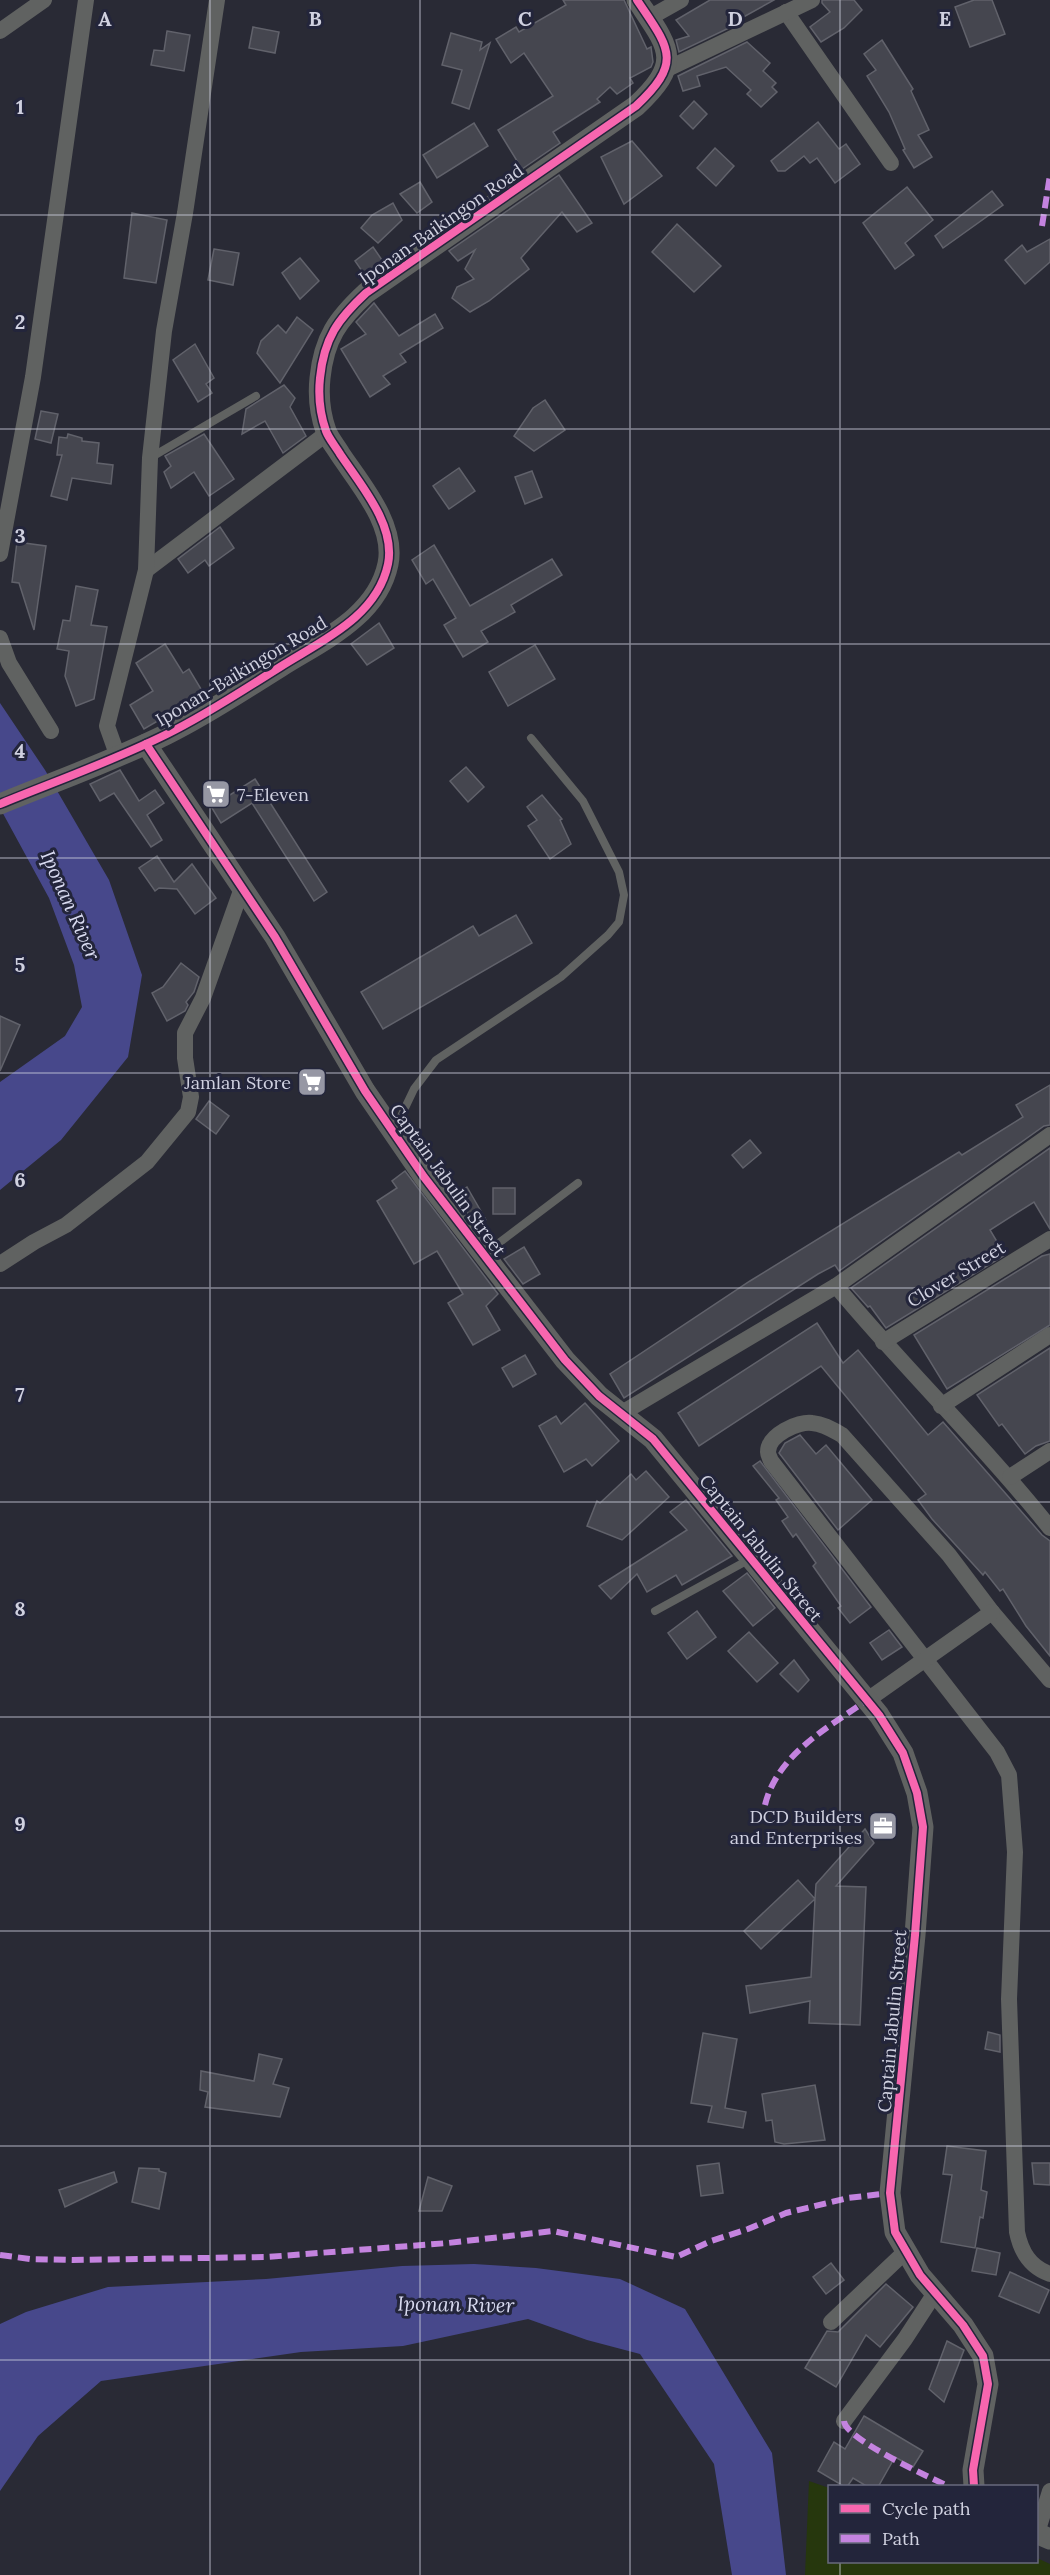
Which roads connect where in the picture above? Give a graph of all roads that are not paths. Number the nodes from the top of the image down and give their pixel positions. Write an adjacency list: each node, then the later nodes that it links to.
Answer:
1 (44, 0): 9 (street)
2 (86, 0): 15 (street)
3 (216, 0): 14 (street)
4 (637, 0): 8 (street)
5 (681, 0): 8 (street)
6 (812, 0): 7 (street)
7 (786, 12): 10 (street); 11 (street)
8 (649, 18): 10 (street)
9 (0, 31)
10 (665, 70): 13 (street, Iponan-Baikingon Road)
11 (891, 163)
12 (256, 396): 14 (lane)
13 (326, 434): 16 (street); 20 (street, Iponan-Baikingon Road)
14 (150, 458): 16 (street)
15 (0, 554)
16 (146, 570): 21 (street)
17 (0, 638): 18 (street)
18 (51, 731)
19 (531, 738): 24 (lane)
20 (146, 744): 21 (street, Iponan-Baikingon Road); 23 (street, Captain Jabulin Street)
21 (118, 757): 22 (street, Iponan-Baikingon Road)
22 (0, 804)
23 (242, 888): 24 (street, Captain Jabulin Street); 29 (street)
24 (393, 1132): 28 (street, Captain Jabulin Street)
25 (1050, 1135): 30 (street)
26 (578, 1183): 28 (lane)
27 (1050, 1239): 32 (street, Clover Street)
28 (483, 1255): 34 (street, Captain Jabulin Street)
29 (0, 1264)
30 (836, 1286): 32 (street); 34 (street)
31 (1050, 1335): 33 (street)
32 (883, 1342): 33 (street)
33 (941, 1406): 36 (street)
34 (622, 1413): 38 (street, Captain Jabulin Street)
35 (1050, 1451): 36 (street)
36 (1010, 1477): 37 (street)
37 (1050, 1528)
38 (751, 1559): 39 (lane); 43 (street, Captain Jabulin Street)
39 (655, 1611)
40 (992, 1612): 41 (street); 41 (street); 42 (street)
41 (927, 1660): 43 (street); 45 (street)
42 (1050, 1680)
43 (867, 1701): 44 (street, Captain Jabulin Street)
44 (906, 2251): 46 (street, Captain Jabulin Street); 47 (street)
45 (1050, 2274)
46 (935, 2293): 48 (street); 49 (street, Captain Jabulin Street)
47 (831, 2322)
48 (844, 2421)
49 (974, 2485)
50 (1050, 2491): 51 (street)
51 (1041, 2535)

